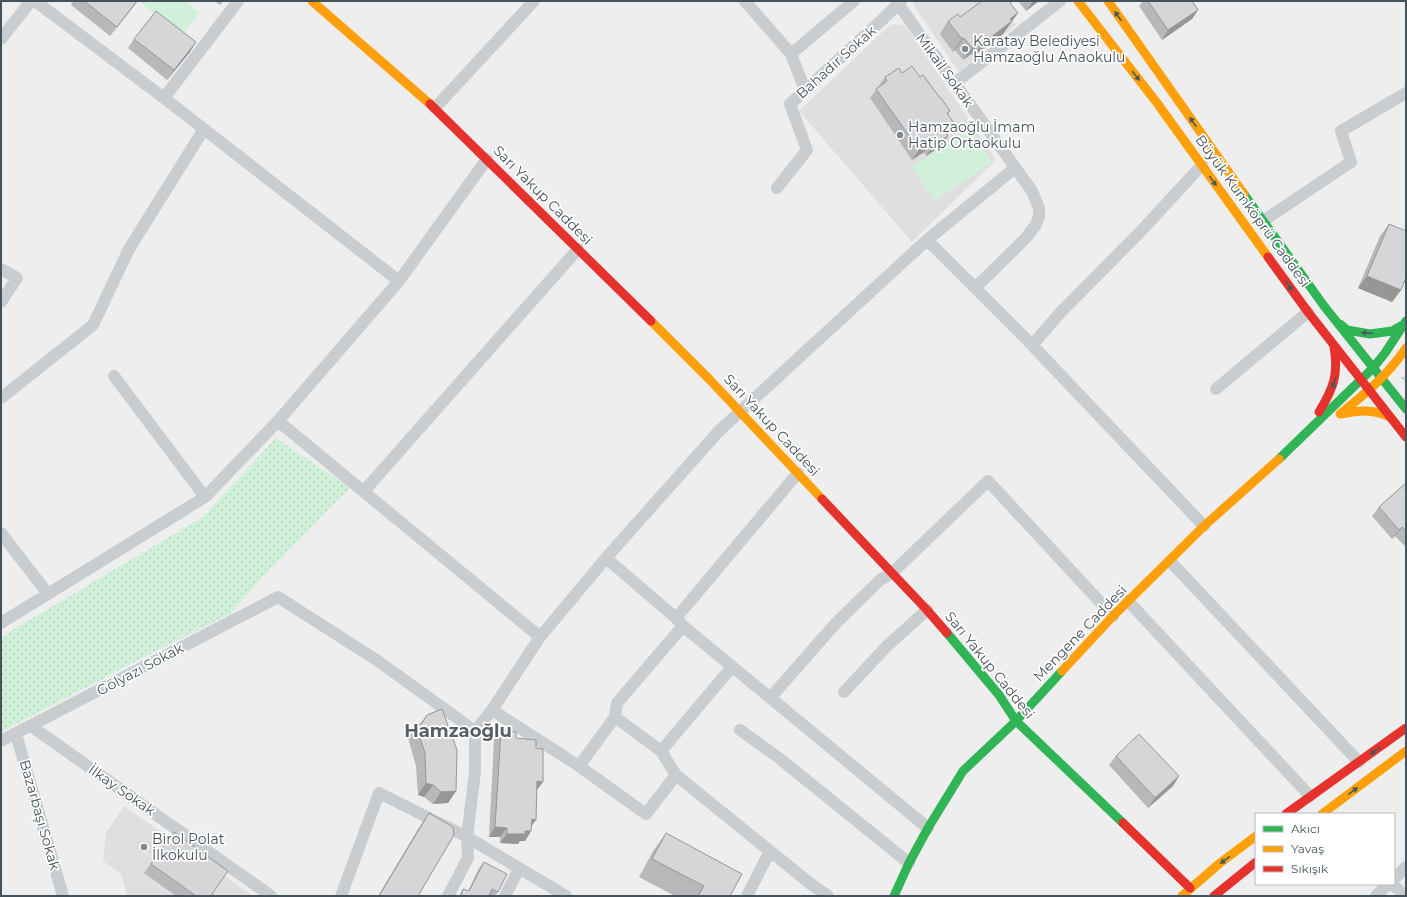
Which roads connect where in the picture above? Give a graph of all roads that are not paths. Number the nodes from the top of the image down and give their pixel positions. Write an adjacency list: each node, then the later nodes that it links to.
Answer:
1 (31, 1): 12 (street)
2 (35, 1): 17 (street)
3 (238, 1): 17 (street)
4 (312, 1): 18 (street, Sarı Yakup Caddesi)
5 (534, 1): 18 (street)
6 (745, 1): 13 (street)
7 (854, 1): 13 (street)
8 (1060, 1): 14 (street)
9 (1078, 1): 21 (street, Büyük Kumköprü Caddesi, one-way to 21)
10 (1108, 1): 24 (street, Büyük Kumköprü Caddesi, one-way to 10)
11 (898, 2): 14 (street, Mikail Sokak); 15 (street, Bahadır Sokak)
12 (1, 39)
13 (790, 54): 15 (street)
14 (955, 83): 22 (street, Mikail Sokak)
15 (805, 90): 23 (street, Bahadır Sokak)
16 (1406, 93): 24 (street)
17 (164, 98): 19 (street)
18 (435, 108): 20 (street, Sarı Yakup Caddesi)
19 (204, 129): 28 (street); 43 (street)
20 (487, 159): 26 (street, Sarı Yakup Caddesi); 28 (street)
21 (1202, 165): 31 (street, Büyük Kumköprü Caddesi, one-way to 31); 34 (street)
22 (1016, 168): 25 (street); 29 (street, Mikail Sokak)
23 (776, 188)
24 (1263, 221): 32 (street, Büyük Kumköprü Caddesi)
25 (926, 240): 29 (street); 45 (street)
26 (578, 249): 45 (street, Sarı Yakup Caddesi); 52 (street)
27 (1, 269): 30 (street)
28 (399, 281): 48 (street)
29 (975, 288): 34 (street)
30 (1, 302)
31 (1308, 312): 35 (street, Büyük Kumköprü Caddesi); 41 (street)
32 (1334, 318): 33 (street, one-way to 32); 37 (street, Büyük Kumköprü Caddesi)
33 (1405, 323): 37 (street)
34 (1032, 345): 54 (street)
35 (1334, 345): 40 (street, Büyük Kumköprü Caddesi); 49 (street, one-way to 49)
36 (1406, 348): 39 (street)
37 (1373, 368): 39 (street, Büyük Kumköprü Caddesi); 40 (street)
38 (114, 376): 53 (street)
39 (1382, 378): 42 (street); 44 (street, Büyük Kumköprü Caddesi)
40 (1361, 379): 42 (street, Büyük Kumköprü Caddesi); 49 (street)
41 (1216, 389)
42 (1369, 390): 46 (street); 47 (street, Büyük Kumköprü Caddesi)
43 (1, 398)
44 (1406, 409)
45 (740, 412): 51 (street, Sarı Yakup Caddesi); 56 (street)
46 (1340, 414): 47 (street); 49 (street)
47 (1390, 417): 50 (street, Büyük Kumköprü Caddesi)
48 (278, 421): 52 (street); 53 (street)
49 (1305, 434): 54 (street, Mengene Caddesi)
50 (1406, 437)
51 (798, 473): 58 (street, Sarı Yakup Caddesi); 63 (street)
52 (364, 491): 65 (street)
53 (205, 497): 59 (street)
54 (1204, 526): 57 (street, Mengene Caddesi)
55 (1, 534): 59 (street)
56 (606, 558): 63 (street); 65 (street)
57 (1170, 561): 60 (street, Mengene Caddesi); 80 (street)
58 (892, 573): 61 (street, Sarı Yakup Caddesi); 62 (street); 68 (street)
59 (48, 594): 64 (street)
60 (1128, 601): 62 (street, Mengene Caddesi); 83 (street)
61 (927, 610): 67 (street); 71 (street, Sarı Yakup Caddesi)
62 (1112, 616): 71 (street, Mengene Caddesi)
63 (679, 622): 66 (street); 70 (street)
64 (1, 623)
65 (540, 637): 69 (street)
66 (732, 667): 68 (street); 78 (street)
67 (844, 692)
68 (770, 698): 86 (street)
69 (492, 710): 75 (street); 81 (street)
70 (615, 717): 78 (street); 81 (street)
71 (1016, 721): 86 (street, Mengene Caddesi); 97 (street, Sarı Yakup Caddesi)
72 (31, 726): 75 (street, Gölyazı Sokak); 76 (street, Gölyazı Sokak); 99 (street, İlkay Sokak)
73 (1406, 728): 80 (street, one-way to 80)
74 (740, 730): 91 (street)
75 (475, 731): 87 (street)
76 (16, 734): 77 (street, Gölyazı Sokak); 98 (street, Bazarbaşı Sokak)
77 (1, 741)
78 (661, 751): 82 (street)
79 (1406, 751): 85 (street, one-way to 79)
80 (1359, 762): 83 (street)
81 (579, 766): 82 (street)
82 (676, 776): 89 (street)
83 (1310, 796): 84 (street)
84 (1287, 813)
85 (1325, 813)
86 (928, 828): 91 (street, Mengene Caddesi)
87 (467, 837): 93 (street); 100 (street); 101 (street)
88 (1255, 837): 97 (street, one-way to 97)
89 (770, 851): 104 (street); 105 (street)
90 (1255, 863): 108 (street)
91 (909, 864): 106 (street, Mengene Caddesi)
92 (1406, 867): 94 (street)
93 (519, 869): 102 (street); 103 (street)
94 (1395, 878)
95 (1387, 885): 109 (street)
96 (1393, 885): 110 (street)
97 (1190, 888): 107 (street)
98 (63, 896)
99 (272, 896)
100 (341, 896)
101 (448, 896)
102 (505, 896)
103 (566, 896)
104 (747, 896)
105 (828, 896)
106 (894, 896)
107 (1182, 896)
108 (1214, 896)
109 (1376, 896)
110 (1405, 896)

